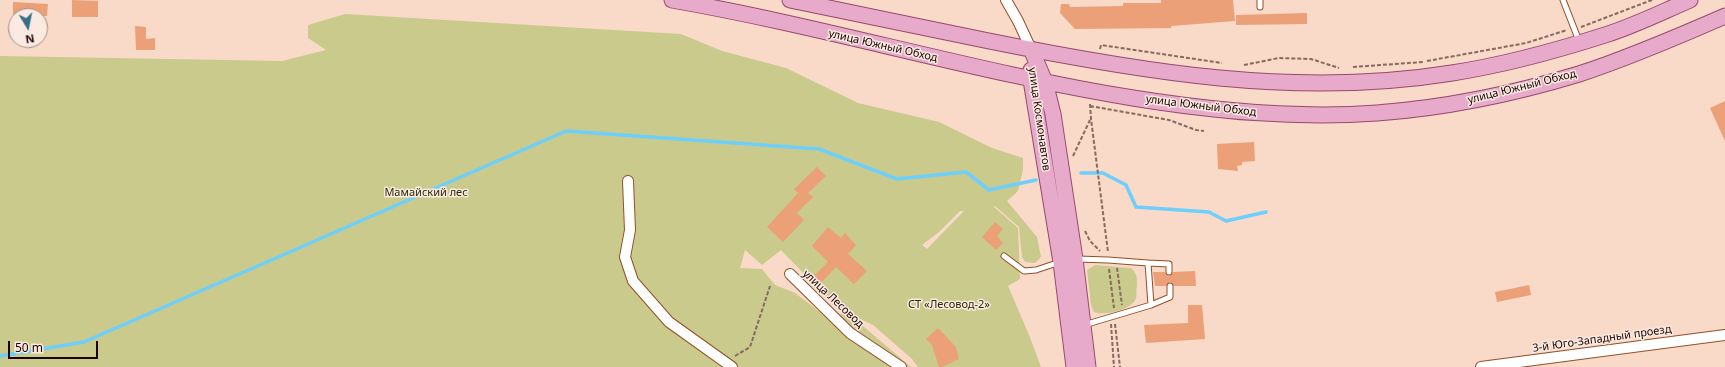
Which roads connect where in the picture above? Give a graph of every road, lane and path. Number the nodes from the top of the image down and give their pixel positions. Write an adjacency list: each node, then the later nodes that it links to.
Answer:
1 (672, 0): 13 (main road, улица Южный Обход)
2 (790, 0): 11 (main road)
3 (1006, 0): 11 (street)
4 (1260, 0): 8 (lane)
5 (1563, 0): 10 (lane)
6 (1652, 0): 10 (path)
7 (1690, 0): 10 (main road)
8 (1260, 7)
9 (1725, 16): 13 (main road, улица Южный Обход)
10 (1576, 35): 11 (main road); 12 (path)
11 (1031, 49): 13 (main road, улица Космонавтов)
12 (1347, 68)
13 (1038, 81): 22 (main road, улица Космонавтов)
14 (1090, 98): 15 (path)
15 (1090, 106): 16 (path); 17 (path)
16 (1091, 119): 18 (path); 23 (path)
17 (1204, 131)
18 (1072, 157)
19 (628, 181): 33 (street)
20 (1082, 225): 23 (path)
21 (1004, 256): 22 (lane)
22 (1068, 260): 23 (lane); 31 (main road, улица Космонавтов); 35 (main road, улица Космонавтов)
23 (1108, 260): 24 (lane); 30 (path); 30 (path)
24 (1148, 263): 25 (lane); 29 (lane)
25 (1169, 272)
26 (790, 274): 34 (street, улица Лесовод)
27 (770, 286): 33 (path)
28 (1170, 286): 29 (lane)
29 (1151, 305): 30 (lane)
30 (1114, 316): 31 (lane); 37 (path); 38 (path)
31 (1083, 325): 36 (main road, улица Космонавтов)
32 (1725, 335): 39 (street, 3-й Юго-Западный проезд)
33 (729, 365)
34 (900, 367)
35 (1074, 367)
36 (1088, 367)
37 (1114, 367)
38 (1120, 367)
39 (1481, 367)

